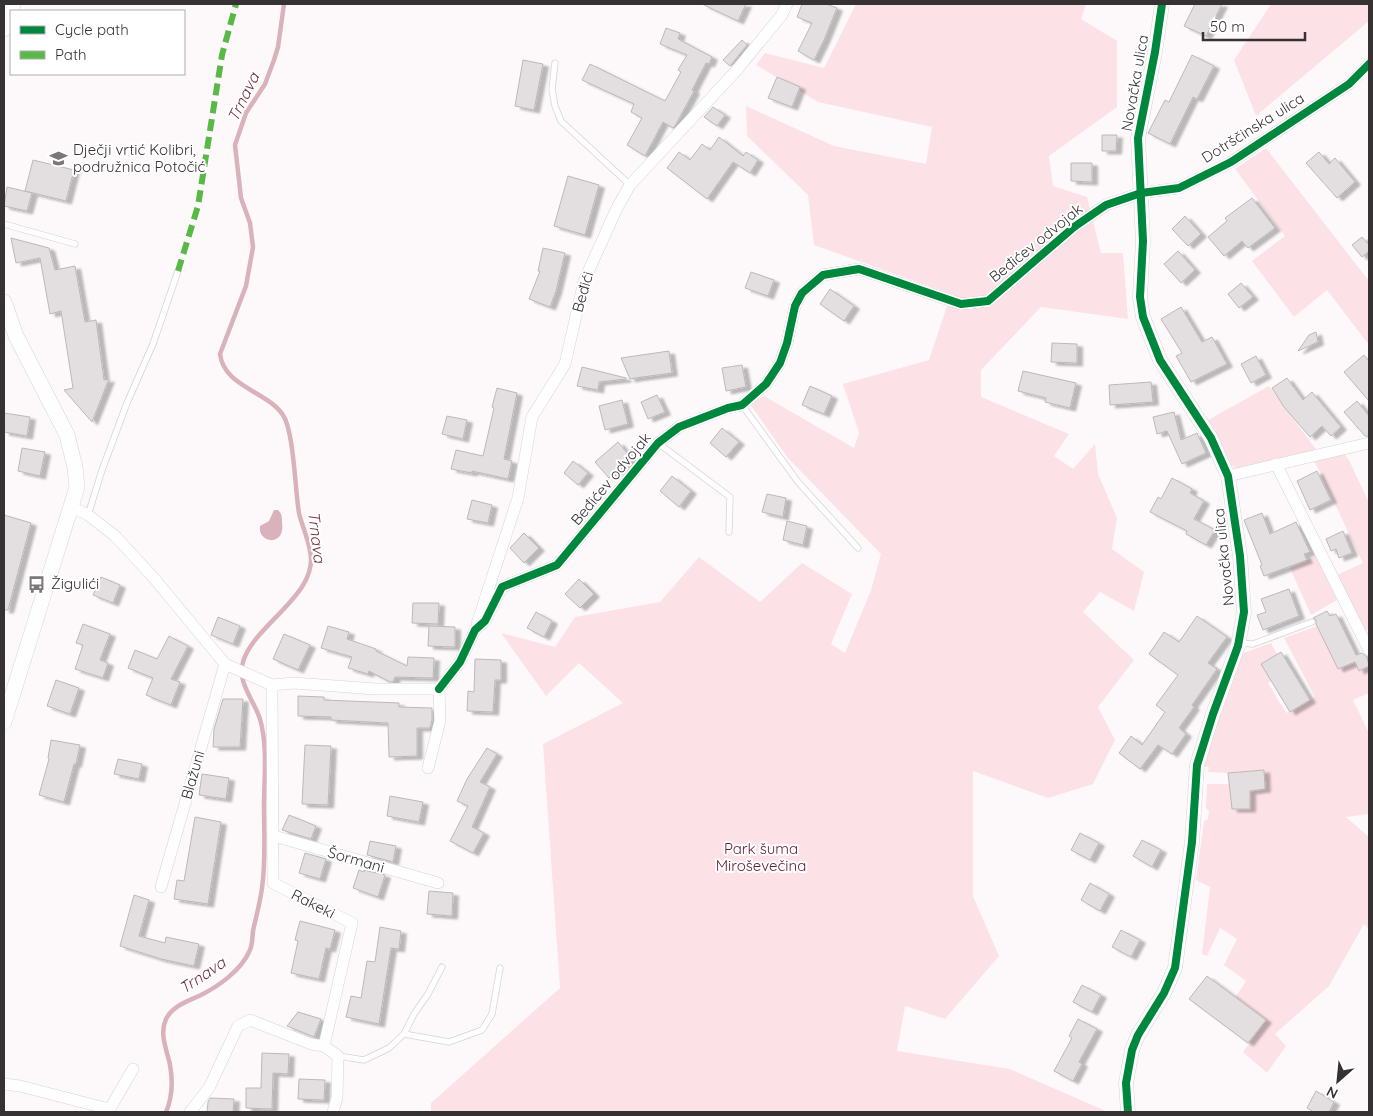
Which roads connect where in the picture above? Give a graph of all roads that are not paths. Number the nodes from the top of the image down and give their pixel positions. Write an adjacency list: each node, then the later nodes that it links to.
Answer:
1 (788, 4): 7 (street, Beđići)
2 (1162, 4): 8 (street, Novačka ulica)
3 (10, 12): 4 (main road)
4 (4, 29)
5 (555, 63): 7 (lane)
6 (1369, 64): 8 (street, Dotrščinska ulica)
7 (630, 185): 23 (street, Beđići)
8 (1141, 193): 13 (street, Beđićev odvojak); 17 (street, Novačka ulica)
9 (4, 224): 10 (lane)
10 (75, 244)
11 (178, 271): 19 (lane)
12 (4, 302): 18 (main road)
13 (742, 405): 14 (street, Beđićev odvojak); 21 (lane)
14 (658, 443): 20 (lane); 23 (street, Beđićev odvojak)
15 (1369, 443): 16 (street)
16 (1276, 464): 17 (street); 25 (street)
17 (1228, 476): 24 (street, Novačka ulica)
18 (72, 508): 19 (street); 29 (main road)
19 (88, 515): 26 (street)
20 (729, 532)
21 (858, 548)
22 (1312, 622): 24 (lane)
23 (475, 630): 28 (street, Beđićev odvojak)
24 (1239, 642): 44 (street, Novačka ulica)
25 (1369, 650)
26 (228, 665): 27 (street); 33 (street, Blažuni)
27 (272, 685): 28 (street); 31 (street, Rakeki)
28 (439, 689): 30 (street)
29 (4, 722)
30 (428, 768)
31 (274, 836): 32 (street, Šormani); 37 (street, Rakeki)
32 (438, 883)
33 (161, 886)
34 (442, 967): 36 (lane)
35 (500, 968): 36 (lane)
36 (404, 1034): 38 (lane)
37 (324, 1046): 38 (street); 42 (street)
38 (338, 1056): 43 (street)
39 (133, 1069): 41 (street)
40 (4, 1084): 41 (street)
41 (108, 1111)
42 (190, 1112)
43 (333, 1112)
44 (1128, 1112)

